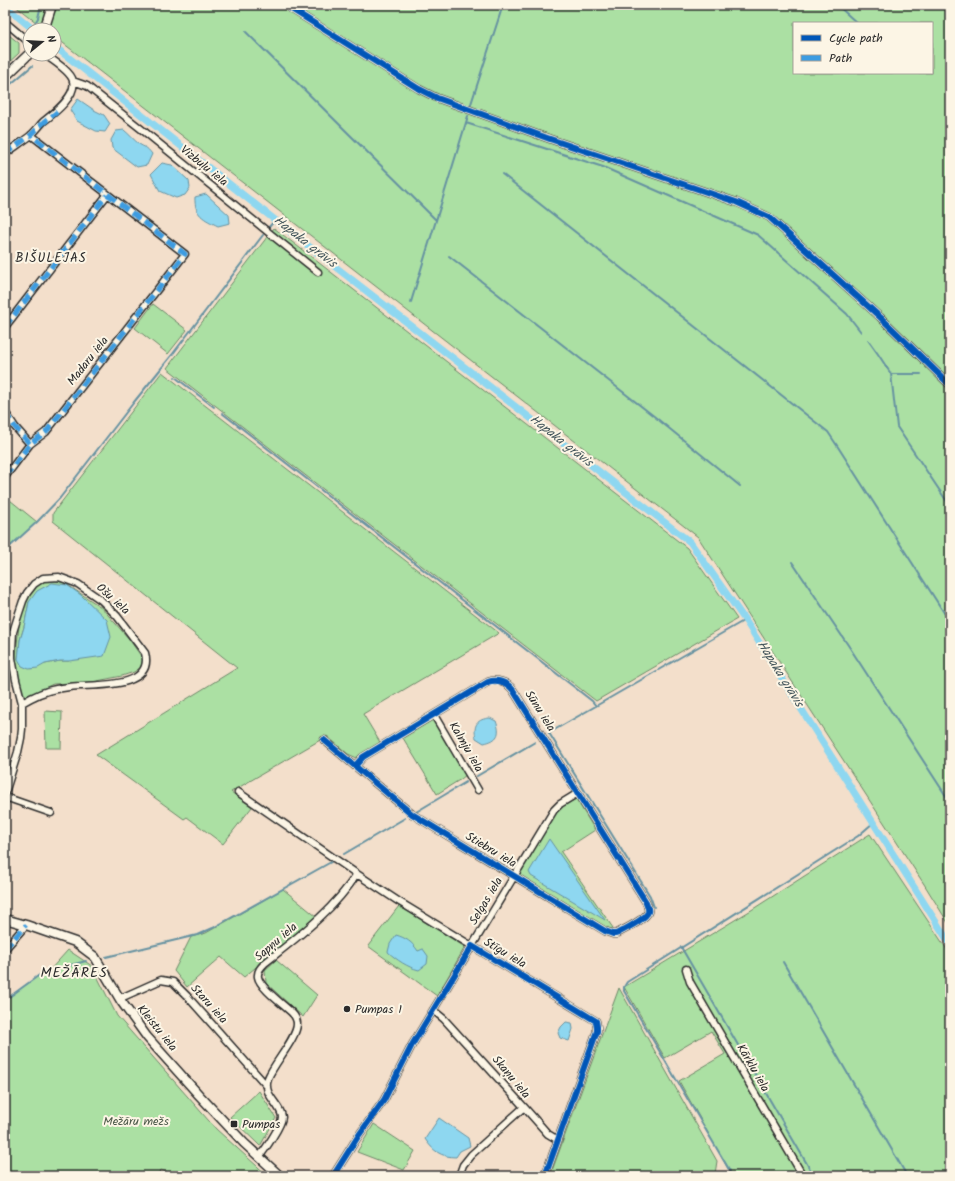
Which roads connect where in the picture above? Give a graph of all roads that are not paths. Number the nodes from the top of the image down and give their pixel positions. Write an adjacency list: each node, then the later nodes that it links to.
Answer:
1 (52, 5): 4 (street)
2 (285, 5): 15 (street)
3 (5, 22): 5 (street)
4 (47, 22)
5 (22, 36)
6 (22, 61): 8 (street)
7 (55, 62): 9 (street)
8 (5, 77)
9 (73, 81): 10 (street); 13 (street, Vizbuļu iela)
10 (31, 135): 11 (street); 12 (street)
11 (5, 154)
12 (107, 195): 14 (street); 17 (street, Madaru iela)
13 (318, 272)
14 (5, 327)
15 (950, 385)
16 (5, 412): 17 (street)
17 (30, 444): 18 (street, Madaru iela)
18 (5, 478)
19 (22, 703): 19 (street, Ošu iela); 25 (street, Ošu iela)
20 (434, 715): 22 (street, Sūnu iela); 23 (street, Kalmju iela); 26 (street, Sūnu iela)
21 (324, 740): 22 (street, Stiebru iela)
22 (355, 766): 30 (street, Stiebru iela)
23 (478, 790)
24 (238, 792): 29 (street)
25 (5, 793)
26 (578, 793): 30 (street, Selgas iela); 31 (street, Sūnu iela)
27 (5, 796): 28 (street)
28 (51, 813)
29 (357, 874): 34 (street); 39 (street, Sapņu iela)
30 (514, 876): 31 (street, Stiebru iela); 34 (street, Selgas iela)
31 (646, 902)
32 (5, 919): 33 (street, Kleistu iela)
33 (26, 925): 35 (street); 37 (street, Kleistu iela)
34 (472, 946): 38 (street, Stīgu iela); 41 (street, Stīgu iela)
35 (5, 949)
36 (686, 969): 47 (street, Kārklu iela)
37 (121, 1001): 39 (street, Staru iela); 42 (street, Kleistu iela)
38 (433, 1010): 40 (street, Skaņu iela); 44 (street, Stīgu iela)
39 (267, 1086): 42 (street)
40 (524, 1107): 41 (street); 45 (street, Skaņu iela)
41 (558, 1140): 46 (street, Stīgu iela)
42 (259, 1157): 43 (street, Kleistu iela)
43 (280, 1176)
44 (333, 1176)
45 (459, 1176)
46 (545, 1176)
47 (803, 1176)

